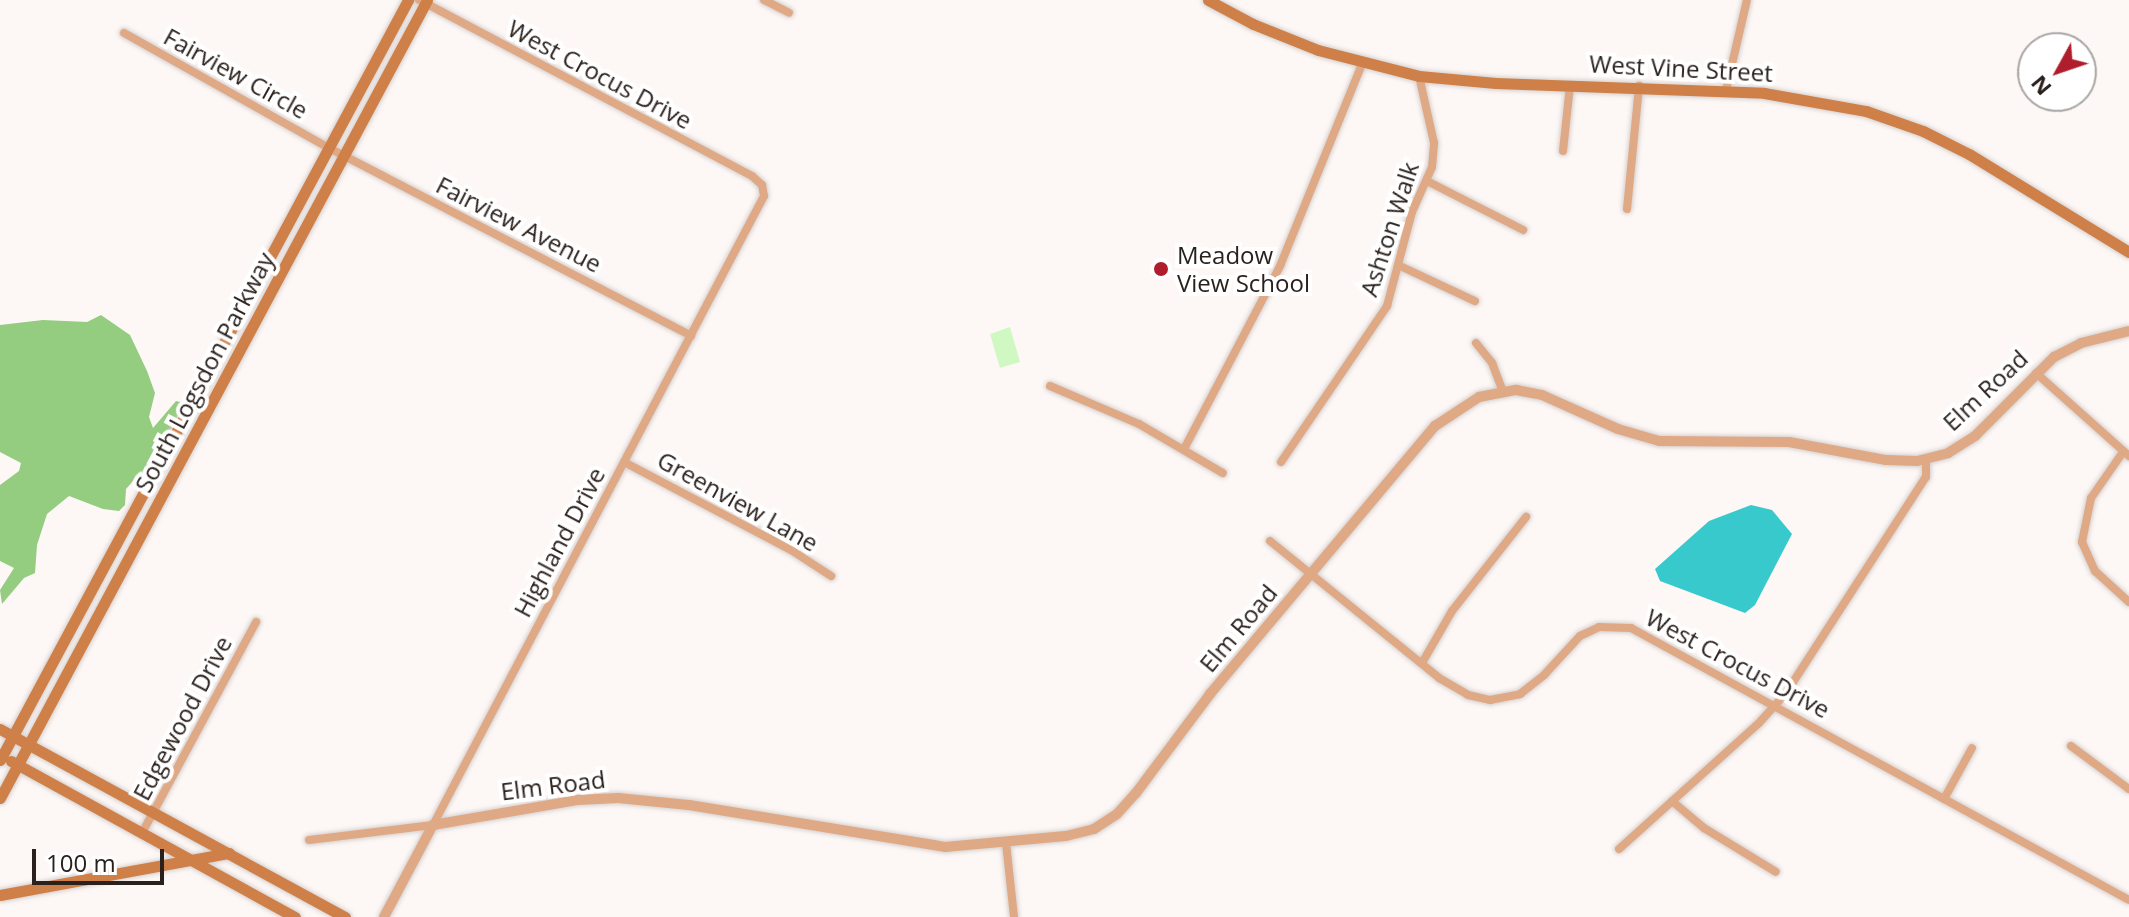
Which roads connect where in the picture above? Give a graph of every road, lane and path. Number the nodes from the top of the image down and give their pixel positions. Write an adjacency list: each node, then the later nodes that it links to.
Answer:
1 (408, 0): 13 (main road, South Logsdon Parkway)
2 (764, 0): 6 (street)
3 (1208, 0): 8 (main road, West Vine Street)
4 (1747, 0): 12 (street)
5 (424, 1): 15 (main road, South Logsdon Parkway); 17 (street, West Crocus Drive)
6 (789, 13)
7 (124, 33): 13 (street, Fairview Circle)
8 (1362, 64): 9 (main road, West Vine Street); 33 (street)
9 (1419, 76): 10 (main road, West Vine Street); 16 (street, Ashton Walk)
10 (1570, 86): 11 (main road, West Vine Street); 14 (street)
11 (1639, 86): 12 (main road, West Vine Street); 18 (street)
12 (1726, 90): 20 (main road, West Vine Street)
13 (329, 148): 15 (street, Fairview Avenue); 23 (main road, South Logsdon Parkway)
14 (1563, 151)
15 (344, 156): 24 (main road, South Logsdon Parkway); 26 (street, Fairview Avenue)
16 (1427, 181): 19 (street); 21 (street, Ashton Walk)
17 (762, 185): 26 (street, Highland Drive)
18 (1627, 209)
19 (1523, 230)
20 (2129, 252)
21 (1398, 265): 22 (street); 37 (street, Ashton Walk)
22 (1475, 301)
23 (244, 305): 24 (street); 31 (main road, South Logsdon Parkway)
24 (262, 313): 32 (main road, South Logsdon Parkway)
25 (2129, 331): 28 (street, Elm Road)
26 (691, 336): 36 (street, Highland Drive)
27 (1476, 343): 30 (street)
28 (2036, 373): 34 (street); 35 (street, Elm Road)
29 (1050, 386): 33 (street)
30 (1503, 391): 35 (street, Elm Road); 41 (street, Elm Road)
31 (173, 439): 32 (street); 48 (main road, South Logsdon Parkway)
32 (188, 447): 49 (main road, South Logsdon Parkway)
33 (1184, 449): 38 (street)
34 (2126, 454): 43 (street)
35 (1926, 459): 46 (street)
36 (624, 462): 42 (street, Greenview Lane); 59 (street, Highland Drive)
37 (1281, 462)
38 (1223, 473)
39 (1526, 517): 45 (street)
40 (1270, 541): 41 (street, West Crocus Drive)
41 (1312, 574): 45 (street, West Crocus Drive); 62 (street, Elm Road)
42 (831, 576)
43 (2129, 602)
44 (256, 622): 58 (street, Edgewood Drive)
45 (1422, 663): 46 (street, West Crocus Drive)
46 (1776, 706): 56 (street, West Crocus Drive); 57 (street)
47 (0, 729): 48 (main road)
48 (13, 737): 49 (main road); 52 (main road, South Logsdon Parkway)
49 (27, 745): 53 (main road, South Logsdon Parkway); 58 (main road)
50 (2071, 746): 54 (street)
51 (1972, 748): 56 (street)
52 (1, 757): 53 (main road)
53 (17, 764): 55 (main road, South Logsdon Parkway); 60 (main road)
54 (2129, 789)
55 (0, 798)
56 (1944, 799): 68 (street, West Crocus Drive)
57 (1672, 801): 63 (street); 66 (street)
58 (153, 814): 60 (street, Edgewood Drive); 64 (main road)
59 (433, 825): 61 (street, Elm Road); 62 (street, Elm Road); 71 (street, Highland Drive)
60 (142, 833): 65 (main road)
61 (309, 840)
62 (1006, 843): 72 (street)
63 (1619, 849)
64 (229, 853): 65 (main road); 70 (main road)
65 (194, 861): 67 (main road); 69 (main road)
66 (1776, 872)
67 (0, 895)
68 (2129, 900)
69 (295, 917)
70 (345, 917)
71 (384, 917)
72 (1014, 917)

